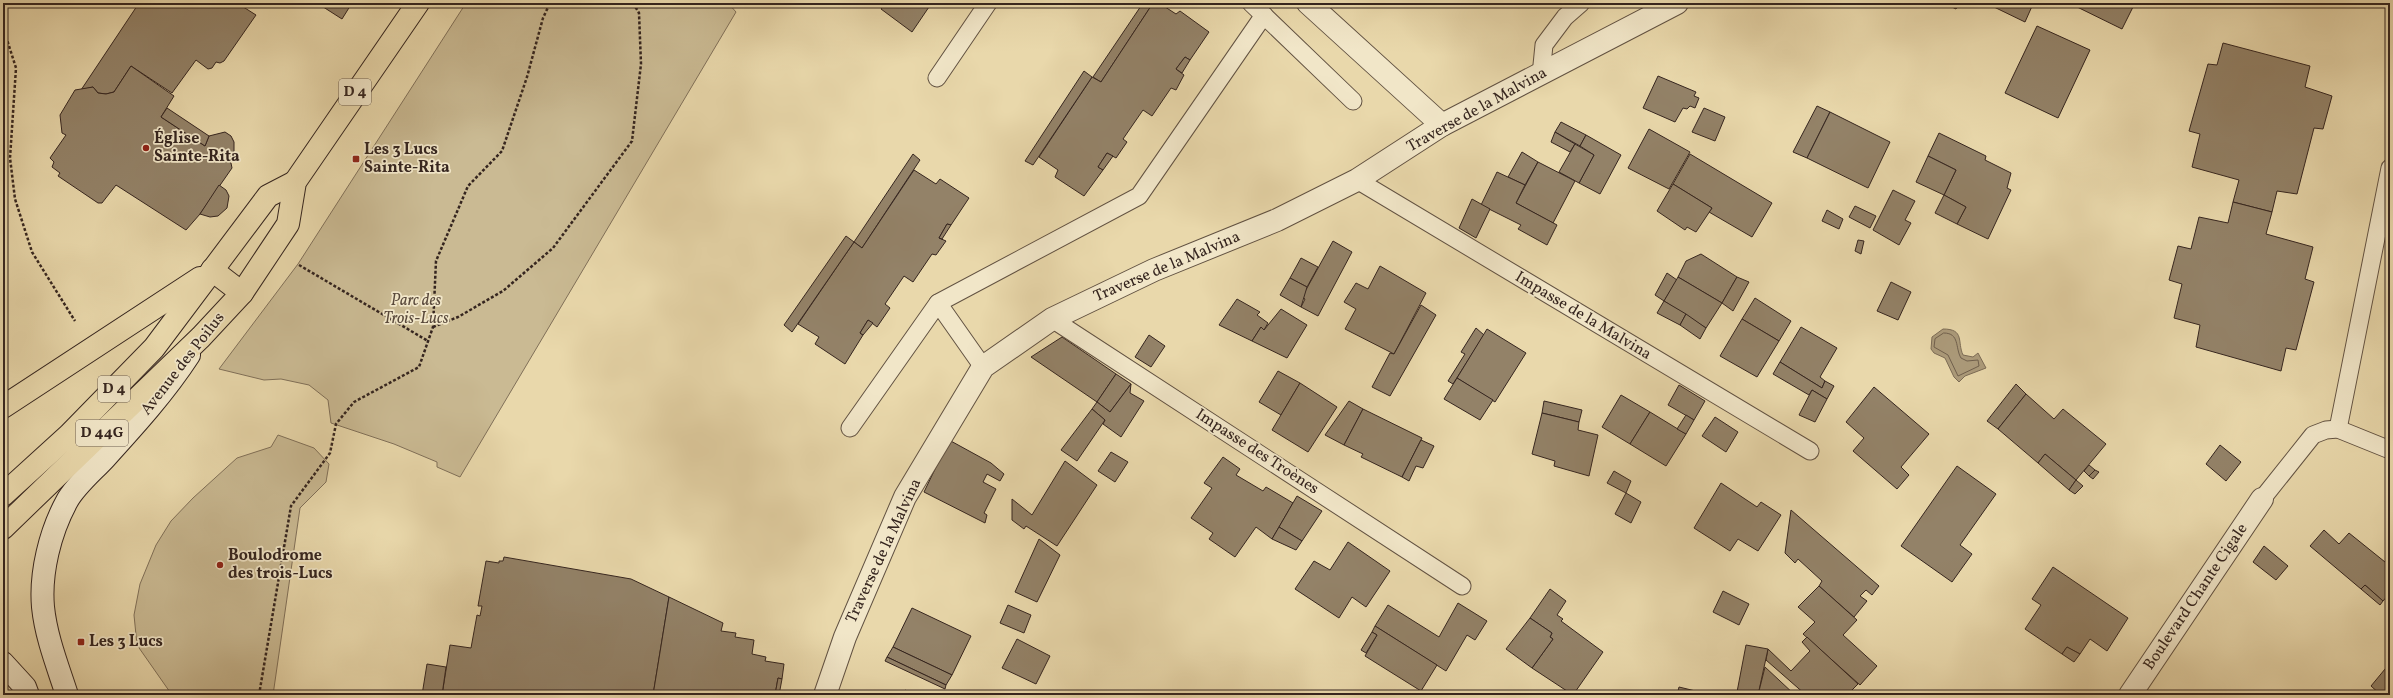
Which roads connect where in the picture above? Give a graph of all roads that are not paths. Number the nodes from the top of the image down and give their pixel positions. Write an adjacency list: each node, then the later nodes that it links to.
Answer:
1 (418, 3): 14 (main road, Avenue des Poilus / D 4)
2 (988, 3): 9 (lane)
3 (1251, 3): 7 (lane)
4 (1308, 3): 11 (street)
5 (1580, 3): 8 (lane)
6 (1677, 3): 8 (street, Traverse de la Malvina)
7 (1264, 15): 10 (lane); 17 (lane)
8 (1541, 75): 11 (street, Traverse de la Malvina)
9 (937, 78)
10 (1353, 101)
11 (1442, 125): 13 (street, Traverse de la Malvina)
12 (2390, 168): 23 (lane)
13 (1357, 180): 18 (street, Traverse de la Malvina); 25 (lane, Impasse de la Malvina)
14 (295, 182): 15 (main road, Avenue des Poilus / D 4); 16 (main road, Avenue des Poilus / D 44G)
15 (212, 270): 16 (main road); 21 (main road); 26 (main road, D 4)
16 (242, 293): 19 (main road, Avenue des Poilus / D 44G)
17 (938, 303): 20 (lane); 22 (lane)
18 (1052, 319): 20 (street, Traverse de la Malvina); 29 (lane, Impasse des Troènes)
19 (201, 337): 28 (main road, D 44G); 32 (street, Avenue des Poilus / D 44G)
20 (983, 367): 33 (street, Traverse de la Malvina)
21 (3, 407)
22 (850, 428)
23 (2338, 429): 24 (lane); 27 (lane)
24 (2390, 450)
25 (1810, 451)
26 (3, 495)
27 (2262, 499): 34 (street, Boulevard Chante Cigale)
28 (3, 528)
29 (1462, 586)
30 (3, 663): 31 (street)
31 (28, 695)
32 (67, 695)
33 (825, 695)
34 (2130, 695)

